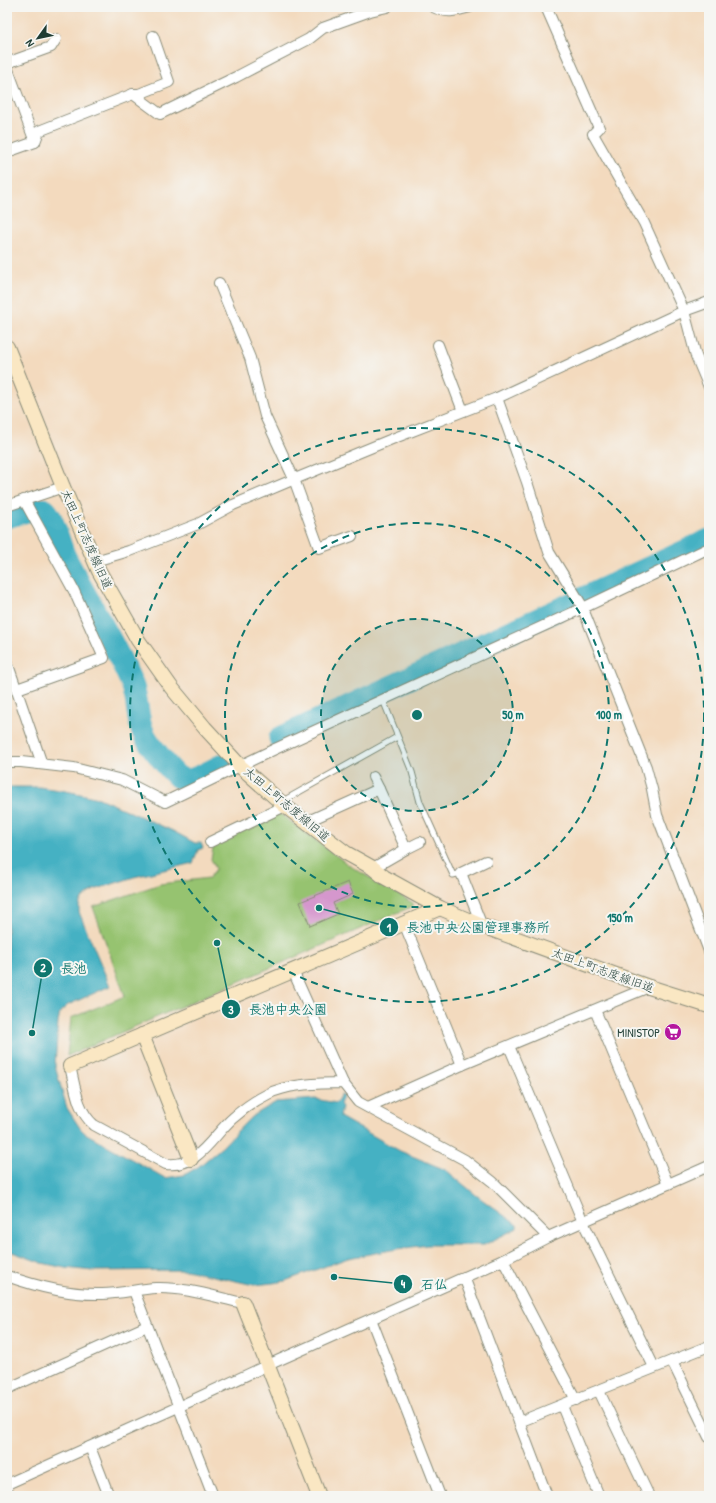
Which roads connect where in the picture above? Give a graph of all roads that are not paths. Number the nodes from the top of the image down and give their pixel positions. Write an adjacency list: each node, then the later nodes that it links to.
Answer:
1 (387, 7): 9 (street)
2 (433, 7): 3 (street)
3 (470, 7)
4 (546, 7): 14 (street)
5 (153, 36): 9 (street)
6 (56, 39): 7 (street)
7 (7, 64)
8 (8, 73): 10 (street)
9 (133, 94): 10 (street)
10 (34, 142): 11 (street)
11 (7, 152)
12 (219, 283): 20 (street)
13 (709, 302): 14 (street)
14 (684, 311): 17 (street); 18 (street)
15 (438, 345): 19 (street)
16 (7, 347): 21 (street, 太田上町志度線旧道)
17 (709, 387)
18 (497, 398): 19 (street); 27 (street)
19 (463, 411): 20 (street)
20 (294, 479): 24 (street); 26 (street)
21 (63, 487): 23 (street); 26 (street, 太田上町志度線旧道)
22 (7, 506): 23 (street)
23 (28, 507): 29 (street)
24 (352, 536)
25 (709, 548): 27 (street)
26 (95, 561): 34 (street, 太田上町志度線旧道)
27 (580, 602): 30 (street); 48 (street)
28 (7, 662): 29 (street)
29 (17, 689): 33 (street)
30 (383, 700): 31 (lane); 34 (street)
31 (397, 737): 37 (lane); 44 (lane)
32 (7, 762): 33 (street)
33 (42, 764): 34 (street)
34 (241, 766): 37 (street, 太田上町志度線旧道)
35 (373, 778): 36 (street)
36 (379, 789): 38 (street); 41 (street)
37 (283, 804): 38 (street, 太田上町志度線旧道); 39 (street)
38 (306, 822): 43 (street, 太田上町志度線旧道)
39 (210, 842)
40 (420, 842): 41 (street)
41 (406, 849): 43 (street)
42 (486, 861): 44 (street)
43 (373, 868): 45 (street, 太田上町志度線旧道)
44 (461, 873): 47 (street)
45 (440, 908): 46 (street); 47 (street, 太田上町志度線旧道)
46 (404, 923): 49 (street); 55 (street)
47 (482, 926): 50 (street, 太田上町志度線旧道)
48 (709, 951)
49 (293, 971): 53 (street); 57 (street)
50 (649, 986): 51 (street, 太田上町志度線旧道); 52 (street)
51 (709, 1006)
52 (595, 1010): 54 (street); 61 (street)
53 (142, 1035): 56 (street); 59 (street)
54 (509, 1046): 55 (street); 62 (street)
55 (462, 1065): 58 (street)
56 (70, 1066): 59 (street)
57 (343, 1083): 58 (street); 59 (street)
58 (368, 1107): 63 (street)
59 (191, 1159)
60 (709, 1166): 61 (street)
61 (668, 1184): 62 (street)
62 (584, 1222): 63 (street); 74 (street)
63 (548, 1237): 64 (street)
64 (503, 1260): 66 (street); 77 (street)
65 (7, 1276): 67 (street)
66 (464, 1277): 69 (street); 80 (street)
67 (134, 1291): 68 (street); 70 (street)
68 (243, 1303): 73 (street)
69 (371, 1319): 73 (street); 89 (street)
70 (148, 1326): 75 (street); 79 (street)
71 (709, 1346): 72 (street)
72 (672, 1361): 74 (street); 81 (street)
73 (268, 1365): 79 (street); 88 (street)
74 (654, 1367): 76 (street)
75 (7, 1389)
76 (599, 1391): 77 (street); 92 (street)
77 (576, 1400): 78 (street)
78 (562, 1406): 80 (street); 91 (street)
79 (178, 1408): 82 (street); 87 (street)
80 (519, 1422): 90 (street)
81 (708, 1431)
82 (90, 1447): 83 (street); 86 (street)
83 (7, 1484)
84 (7, 1489): 85 (street)
85 (10, 1496)
86 (110, 1496)
87 (212, 1496)
88 (319, 1496)
89 (440, 1496)
90 (547, 1496)
91 (598, 1496)
92 (649, 1496)

